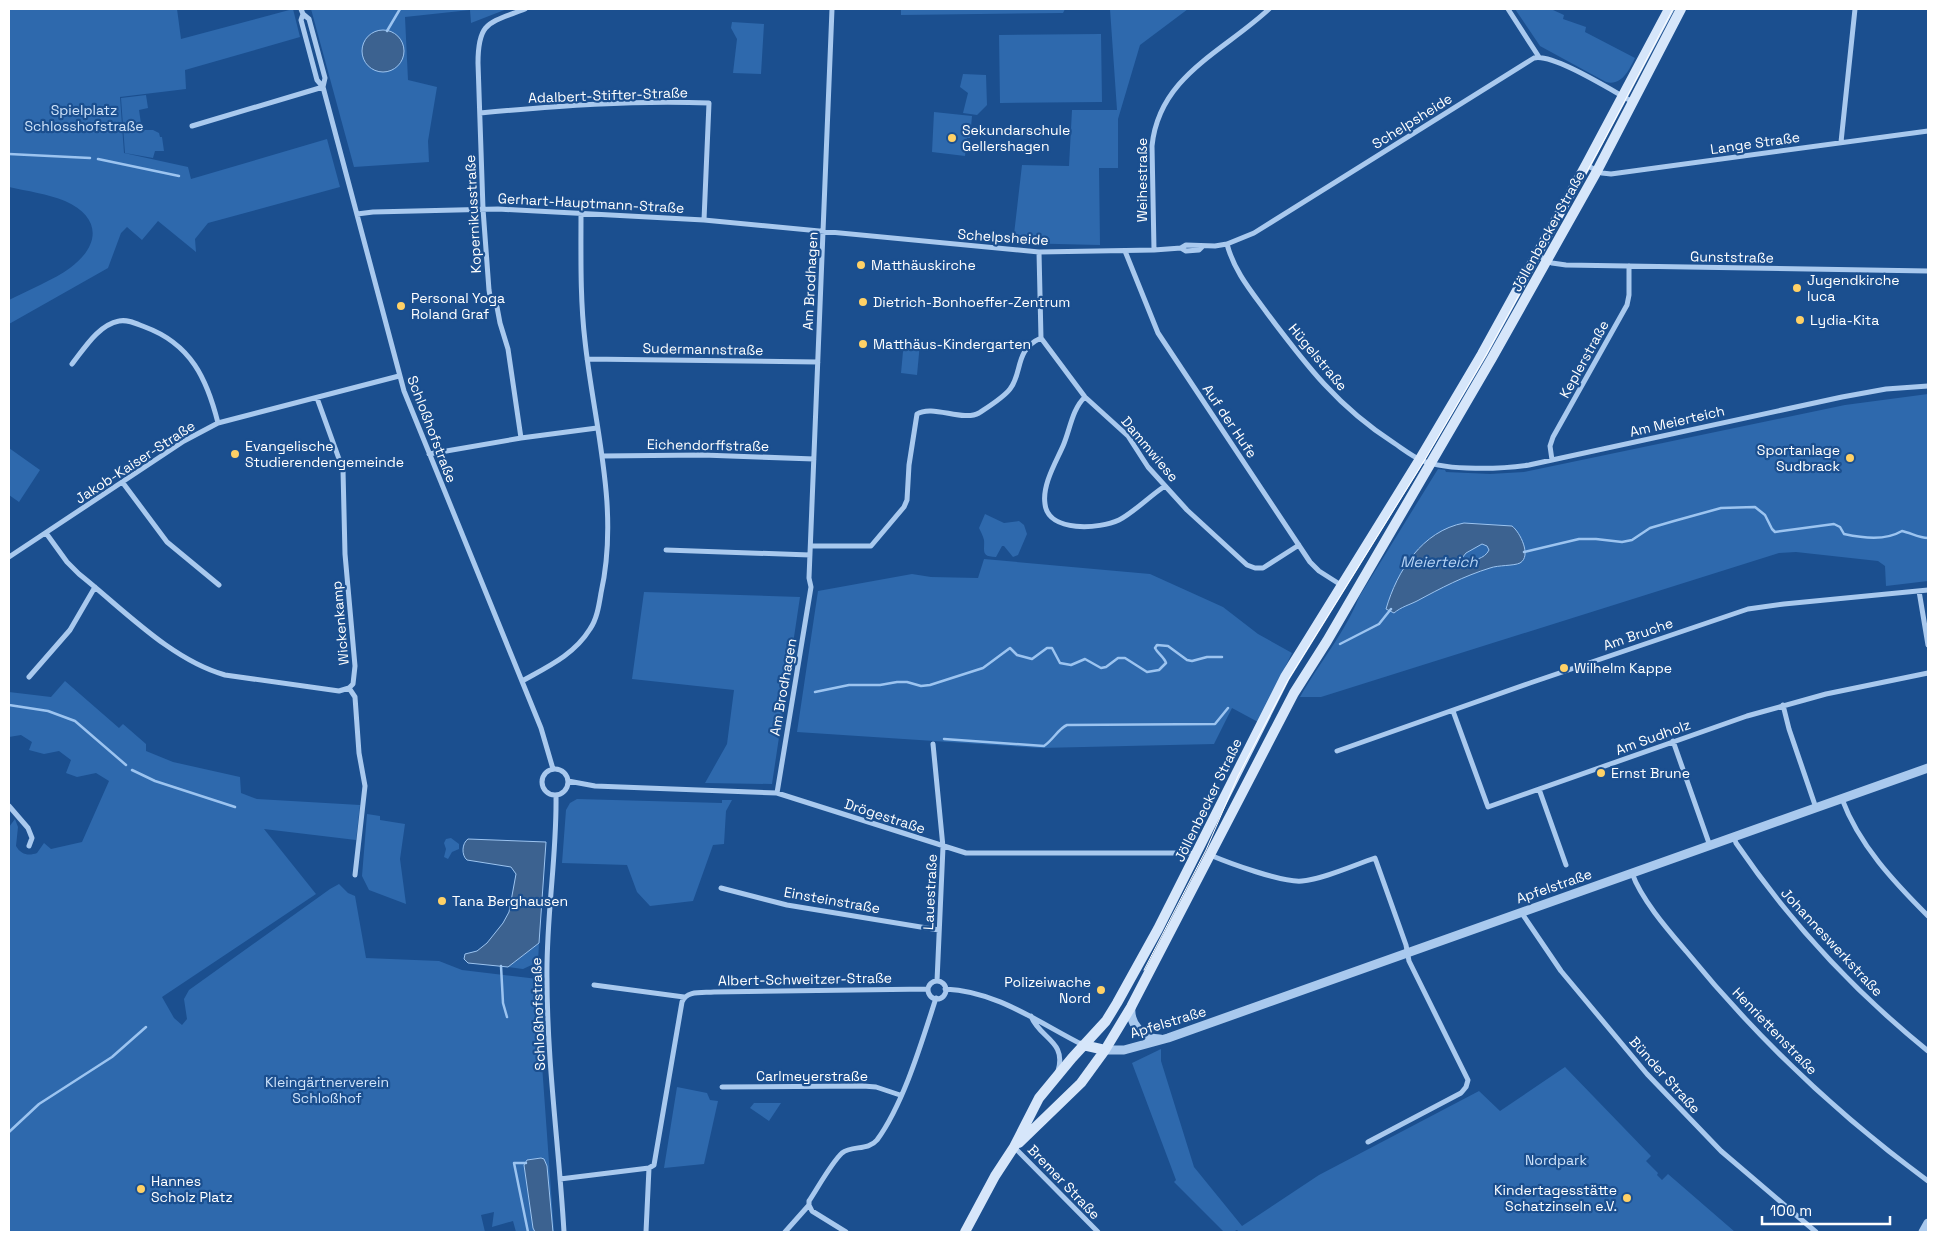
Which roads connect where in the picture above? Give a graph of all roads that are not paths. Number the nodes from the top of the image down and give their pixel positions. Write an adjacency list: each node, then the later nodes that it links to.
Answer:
1 (525, 9): 13 (street, Kopernikusstraße)
2 (832, 9): 23 (street, Am Brodhagen)
3 (1269, 9): 25 (street, Weihestraße)
4 (1508, 9): 9 (street)
5 (1669, 9): 11 (main road, Jöllenbecker Straße)
6 (1681, 9): 12 (main road, Jöllenbecker Straße)
7 (1855, 9): 16 (street)
8 (302, 12): 10 (street, Schloßhofstraße)
9 (1539, 57): 11 (street); 24 (street, Schelpsheide)
10 (323, 87): 14 (street); 21 (street, Schloßhofstraße)
11 (1623, 97): 12 (street); 17 (main road, Jöllenbecker Straße)
12 (1633, 102): 18 (main road, Jöllenbecker Straße)
13 (480, 113): 19 (street, Kopernikusstraße); 22 (street, Adalbert-Stifter-Straße)
14 (192, 126)
15 (1928, 131): 16 (street, Lange Straße)
16 (1841, 142): 18 (street, Lange Straße)
17 (1586, 165): 18 (street, Lange Straße); 28 (main road, Jöllenbecker Straße)
18 (1597, 171): 29 (main road, Jöllenbecker Straße)
19 (483, 209): 20 (street, Gerhart-Hauptmann-Straße); 21 (street, Gerhart-Hauptmann-Straße); 42 (street, Kopernikusstraße)
20 (581, 213): 22 (street, Gerhart-Hauptmann-Straße); 33 (street)
21 (357, 214): 36 (street, Schloßhofstraße)
22 (704, 220): 23 (street, Gerhart-Hauptmann-Straße)
23 (824, 232): 27 (street, Schelpsheide); 34 (street, Am Brodhagen)
24 (1227, 244): 25 (street, Schelpsheide); 46 (street, Hügelstraße)
25 (1154, 250): 26 (street, Schelpsheide)
26 (1124, 251): 27 (street, Schelpsheide); 53 (street, Auf der Hufe)
27 (1039, 252): 32 (street)
28 (1537, 255): 29 (street, Gunststraße); 46 (main road, Jöllenbecker Straße)
29 (1547, 260): 30 (street, Gunststraße); 48 (main road, Jöllenbecker Straße)
30 (1629, 266): 31 (street, Gunststraße); 47 (street, Keplerstraße)
31 (1928, 271)
32 (1041, 338): 38 (street, Dammwiese); 52 (street)
33 (587, 359): 34 (street, Sudermannstraße); 41 (street)
34 (818, 362): 45 (street, Am Brodhagen)
35 (72, 364): 40 (street)
36 (399, 376): 39 (street, Jakob-Kaiser-Straße); 43 (street, Schloßhofstraße)
37 (1928, 386): 47 (street, Am Meierteich)
38 (1085, 397): 50 (street, Dammwiese); 50 (street)
39 (317, 398): 40 (street, Jakob-Kaiser-Straße); 66 (street, Wickenkamp)
40 (218, 424): 49 (street, Jakob-Kaiser-Straße)
41 (597, 428): 42 (street); 44 (street)
42 (521, 438): 43 (street)
43 (429, 454): 65 (street, Schloßhofstraße)
44 (602, 456): 45 (street, Eichendorffstraße); 65 (street)
45 (814, 459): 52 (street, Am Brodhagen)
46 (1420, 459): 48 (street); 58 (main road, Jöllenbecker Straße)
47 (1552, 460): 48 (street, Am Meierteich)
48 (1431, 463): 85 (main road, Jöllenbecker Straße)
49 (123, 483): 51 (street, Jakob-Kaiser-Straße); 57 (street)
50 (1165, 486): 53 (street, Dammwiese)
51 (46, 533): 56 (street, Jakob-Kaiser-Straße); 59 (street)
52 (811, 546): 55 (street, Am Brodhagen)
53 (1299, 546): 58 (street, Auf der Hufe)
54 (666, 550): 55 (street)
55 (810, 554): 76 (street, Am Brodhagen)
56 (9, 557)
57 (219, 585)
58 (1341, 585): 86 (main road, Jöllenbecker Straße)
59 (95, 587): 64 (street); 66 (street)
60 (1928, 590): 61 (street, Am Bruche)
61 (1919, 591): 62 (street); 68 (street, Am Bruche)
62 (1928, 645)
63 (1928, 673): 67 (street, Am Sudholz)
64 (29, 677)
65 (522, 681): 73 (street, Schloßhofstraße)
66 (349, 688): 89 (street)
67 (1783, 705): 69 (street, Am Sudholz); 80 (street)
68 (1453, 711): 71 (street, Am Bruche); 75 (street, Am Sudholz)
69 (1673, 741): 75 (street, Am Sudholz); 83 (street)
70 (933, 744): 84 (street, Lauestraße)
71 (1337, 751)
72 (1928, 768): 78 (street, Apfelstraße)
73 (553, 769): 74 (street); 77 (street)
74 (568, 781): 76 (street, Drögestraße); 77 (street)
75 (1539, 790): 87 (street, Apfelstraße)
76 (777, 793): 84 (street, Drögestraße)
77 (556, 796): 113 (street, Schloßhofstraße)
78 (1842, 799): 80 (street, Apfelstraße); 92 (street)
79 (9, 806): 82 (street)
80 (1816, 808): 81 (street, Apfelstraße)
81 (1734, 837): 83 (street, Apfelstraße); 106 (street, Johanneswerkstraße)
82 (29, 846)
83 (1710, 846): 88 (street, Apfelstraße)
84 (943, 847): 86 (street, Drögestraße); 93 (street, Lauestraße)
85 (1210, 855): 94 (street, Jöllenbecker Straße); 101 (main road, Jöllenbecker Straße)
86 (1196, 856): 104 (main road, Jöllenbecker Straße)
87 (1566, 866)
88 (1632, 873): 91 (street, Apfelstraße); 114 (street, Henriettenstraße)
89 (355, 875)
90 (721, 888): 93 (street, Einsteinstraße)
91 (1520, 912): 94 (street, Apfelstraße); 123 (street, Bünder Straße)
92 (1928, 916)
93 (940, 930): 95 (street, Lauestraße)
94 (1407, 954): 103 (street, Apfelstraße); 110 (street)
95 (937, 981): 97 (street); 98 (street)
96 (594, 985): 99 (street, Albert-Schweitzer-Straße)
97 (928, 989): 99 (street, Albert-Schweitzer-Straße); 100 (street)
98 (945, 989): 100 (street); 102 (street)
99 (684, 997): 112 (street)
100 (936, 998): 109 (street)
101 (1131, 1007): 103 (street); 105 (main road, Jöllenbecker Straße)
102 (1030, 1016): 104 (street); 107 (street)
103 (1168, 1038): 105 (street, Apfelstraße)
104 (1083, 1046): 105 (main road); 107 (main road, Jöllenbecker Straße)
105 (1106, 1050): 111 (main road, Jöllenbecker Straße)
106 (1928, 1051)
107 (1057, 1076): 111 (main road, Jöllenbecker Straße)
108 (722, 1088): 109 (street, Carlmeyerstraße)
109 (900, 1095): 115 (street)
110 (1368, 1142)
111 (1014, 1147): 121 (main road, Jöllenbecker Straße); 122 (street, Bremer Straße)
112 (649, 1168): 113 (street); 118 (street)
113 (560, 1179): 117 (street, Schloßhofstraße)
114 (1928, 1181)
115 (809, 1205): 119 (street); 120 (street)
116 (1928, 1222): 124 (street)
117 (564, 1232)
118 (646, 1232)
119 (786, 1232)
120 (846, 1232)
121 (965, 1232)
122 (1098, 1232)
123 (1816, 1232)
124 (1923, 1232)

